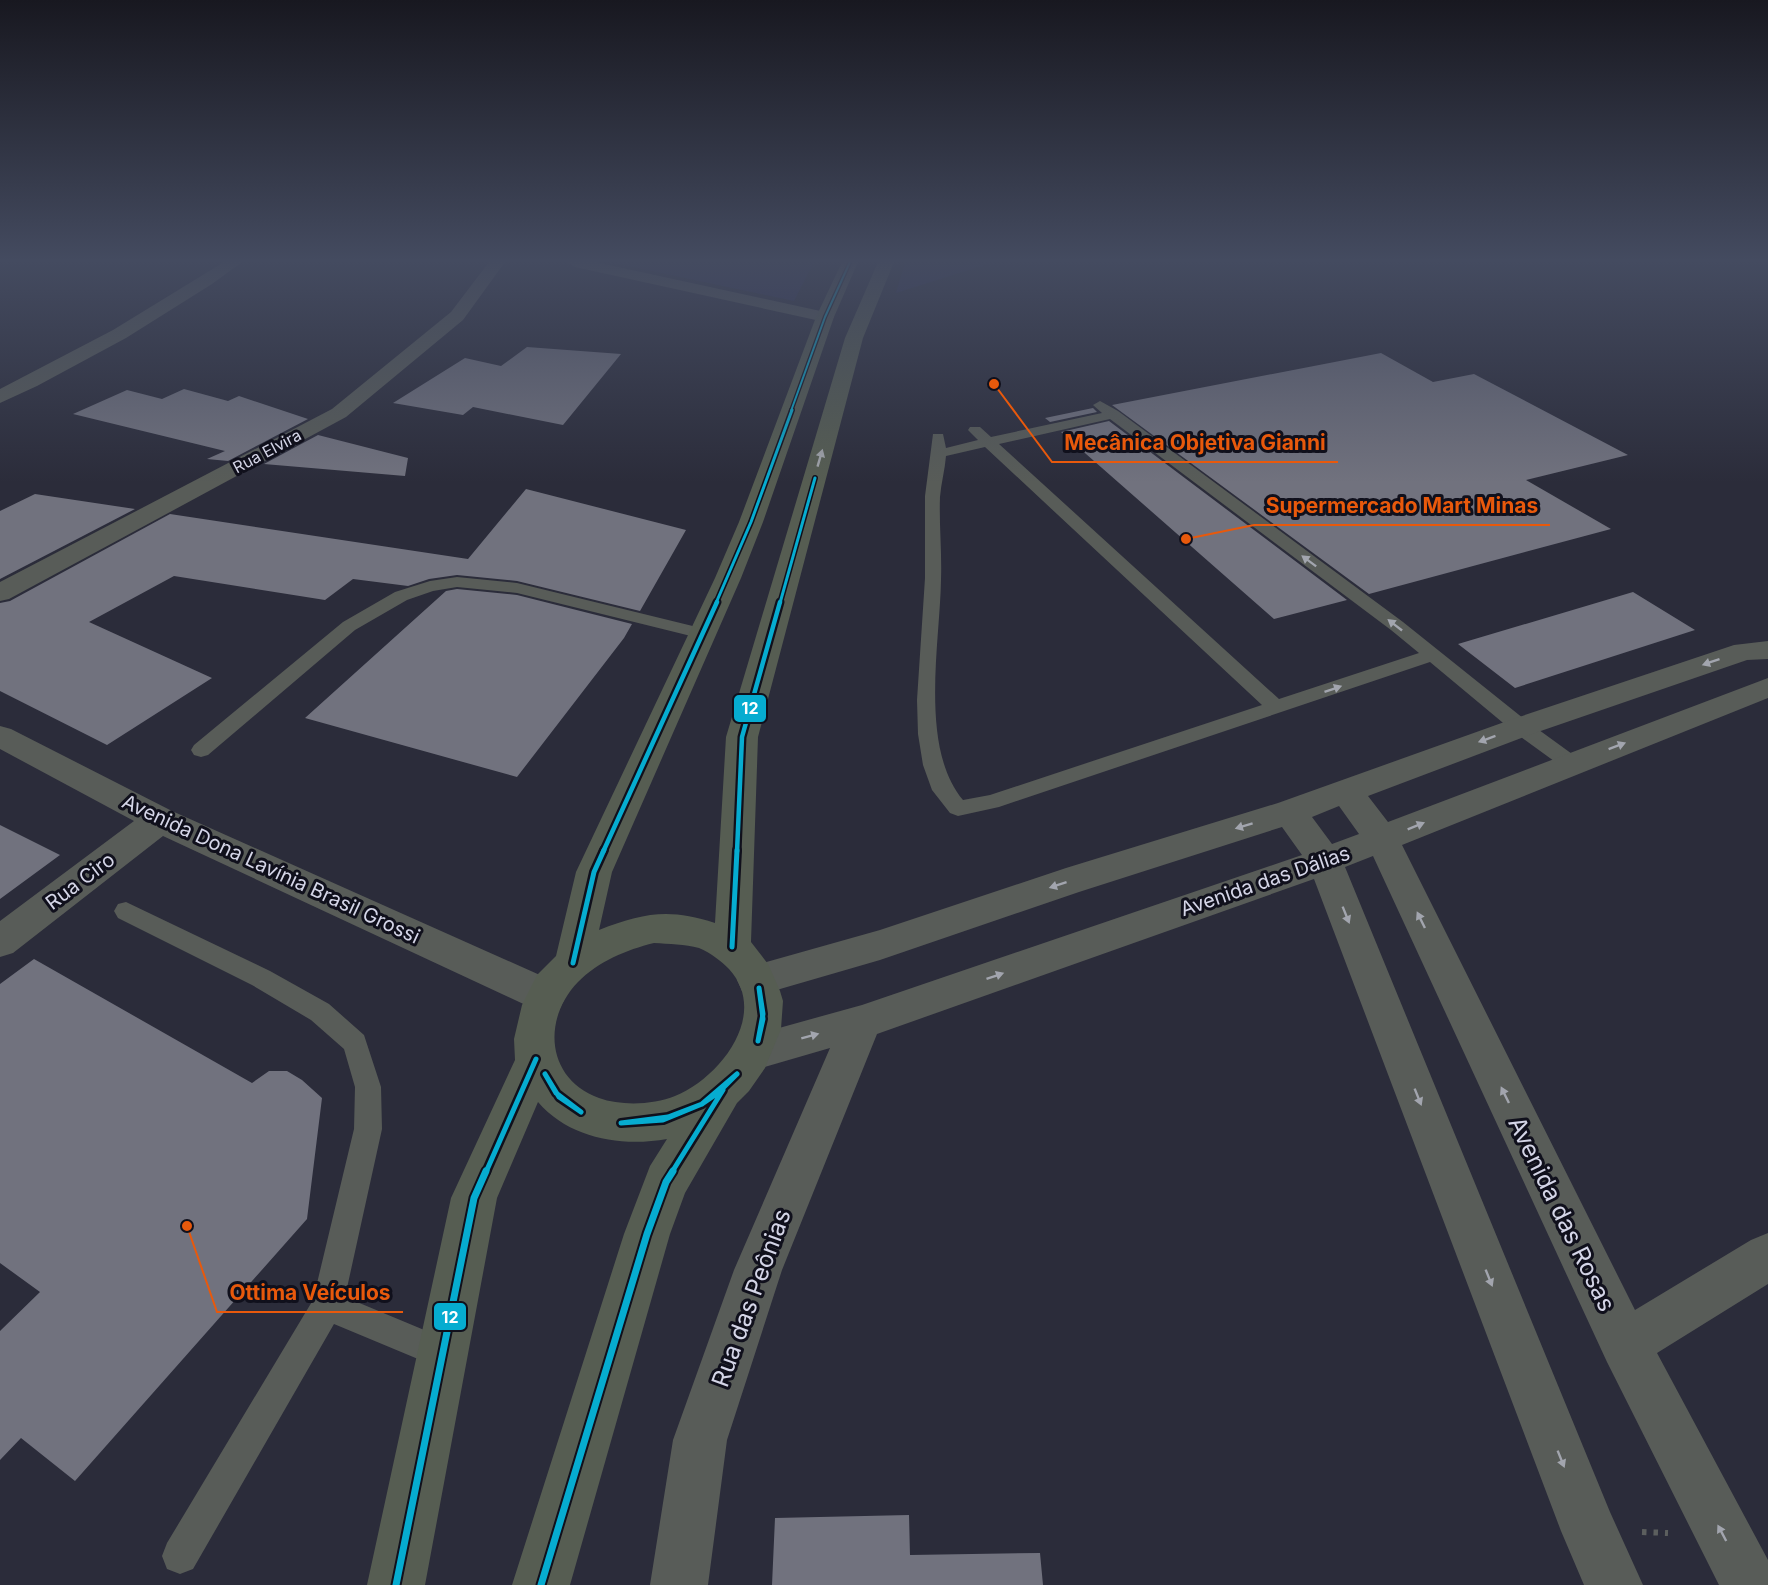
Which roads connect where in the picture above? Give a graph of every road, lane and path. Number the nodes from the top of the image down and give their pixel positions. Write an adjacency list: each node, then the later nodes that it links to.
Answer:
1 (116, 336): 5 (street)
2 (433, 336): 10 (street, Rua Elvira)
3 (818, 336): 11 (main road)
4 (855, 336): 27 (main road, one-way to 4)
5 (0, 397)
6 (1100, 405): 7 (lane)
7 (1113, 414): 9 (lane); 13 (lane, one-way to 7)
8 (975, 430): 9 (lane)
9 (988, 443): 15 (lane); 15 (lane)
10 (0, 593)
11 (703, 634): 18 (lane); 28 (main road)
12 (1768, 650): 16 (street, one-way to 16)
13 (1432, 655): 15 (lane, one-way to 13); 16 (lane)
14 (1768, 687): 19 (street, Avenida das Dálias, one-way to 14)
15 (1277, 708)
16 (1521, 727): 19 (lane); 20 (street, one-way to 20)
17 (0, 736): 22 (street, Avenida Dona Lavínia Brasil Grossi)
18 (201, 750)
19 (1572, 764): 23 (street, Avenida das Dálias, one-way to 19)
20 (1345, 790): 21 (street); 23 (street, Avenida das Rosas)
21 (1290, 812): 24 (street); 29 (street, one-way to 29)
22 (160, 820): 26 (street, Rua Ciro); 30 (street, Avenida Dona Lavínia Brasil Grossi)
23 (1382, 839): 24 (street, Avenida das Dálias); 37 (street, Avenida das Rosas, one-way to 23)
24 (1325, 861): 31 (street, Avenida das Dálias, one-way to 24); 39 (street, one-way to 39)
25 (126, 910): 36 (lane)
26 (0, 942)
27 (732, 947): 28 (main road); 29 (main road)
28 (573, 963): 30 (main road)
29 (756, 980): 32 (main road)
30 (546, 996): 33 (main road)
31 (862, 1022): 32 (street, Avenida das Dálias, one-way to 31); 44 (street, Rua das Peônias)
32 (754, 1052): 34 (main road)
33 (536, 1059): 34 (main road); 38 (main road)
34 (723, 1090): 43 (main road)
35 (1768, 1257): 37 (street)
36 (327, 1306): 38 (lane); 41 (lane)
37 (1625, 1344): 40 (street, Avenida das Rosas, one-way to 37)
38 (442, 1353): 42 (main road)
39 (1590, 1531): 40 (path); 45 (street)
40 (1723, 1534): 46 (street, Avenida das Rosas)
41 (180, 1556)
42 (396, 1585)
43 (541, 1585)
44 (679, 1585)
45 (1614, 1585)
46 (1750, 1585)

